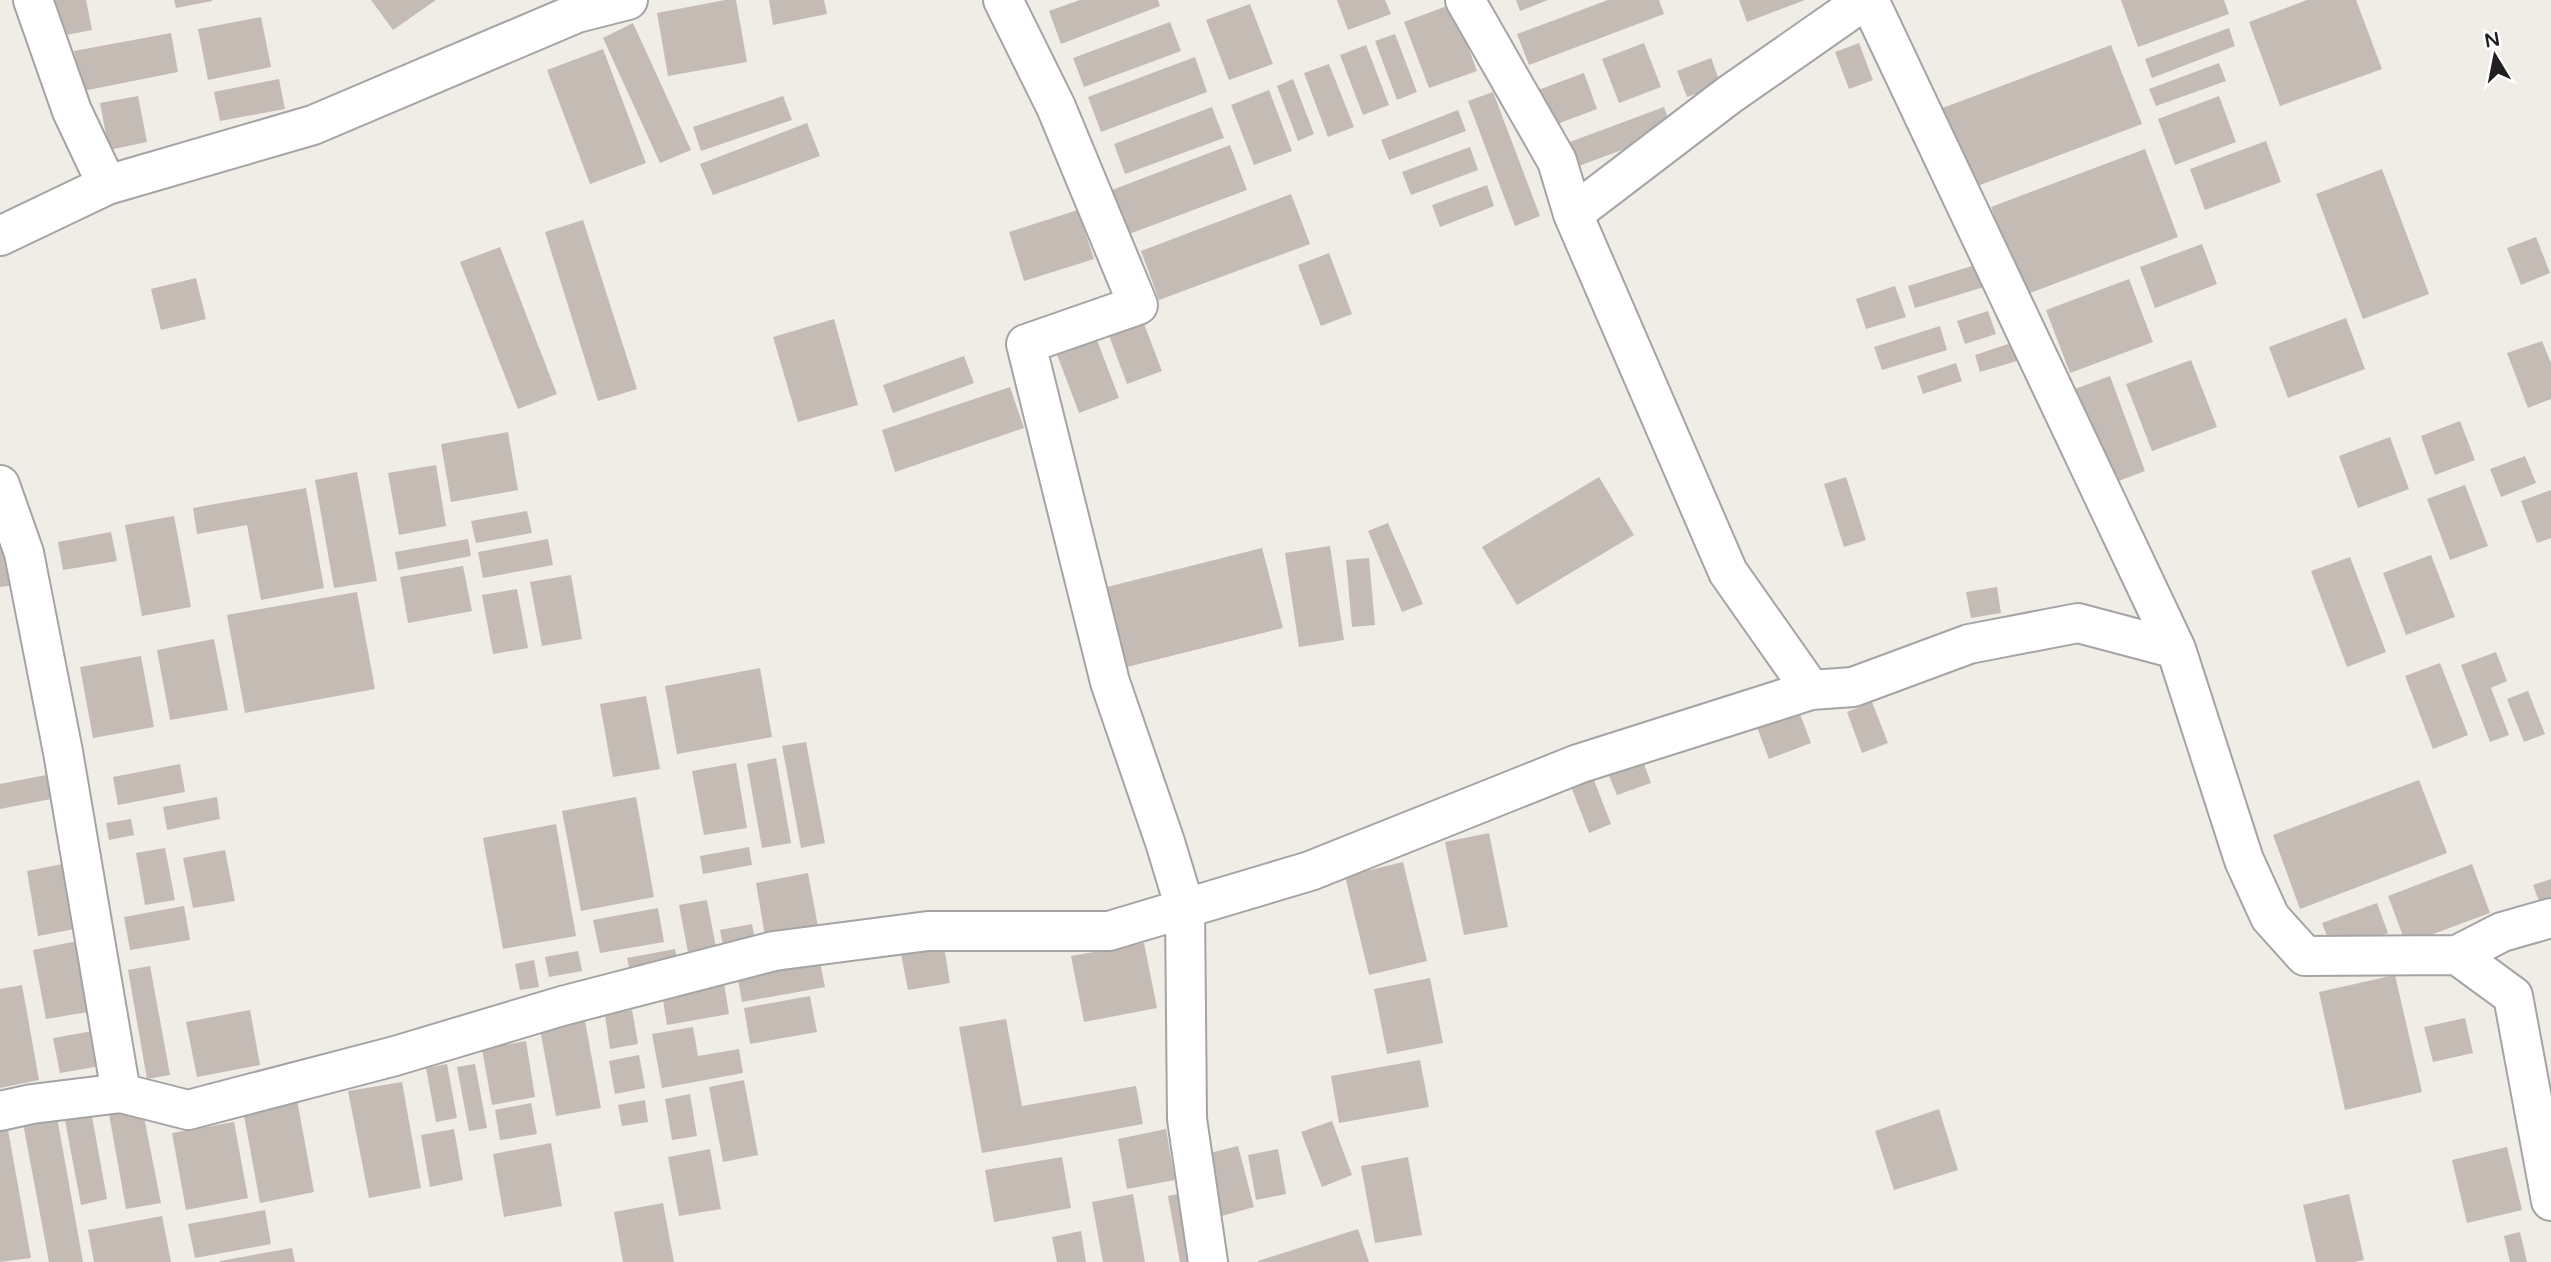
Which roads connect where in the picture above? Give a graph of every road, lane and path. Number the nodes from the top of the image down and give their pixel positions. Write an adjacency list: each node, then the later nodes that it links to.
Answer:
1 (33, 0): 6 (street)
2 (628, 0): 6 (street)
3 (1003, 0): 12 (street)
4 (1465, 0): 7 (street)
5 (1867, 0): 7 (street); 10 (street)
6 (107, 185): 8 (street)
7 (1573, 214): 11 (street)
8 (0, 236)
9 (0, 485): 15 (street)
10 (2176, 649): 11 (street); 14 (street)
11 (1811, 690): 12 (street)
12 (1185, 908): 15 (street); 18 (street)
13 (2551, 918): 14 (street)
14 (2457, 956): 17 (street)
15 (121, 1093): 16 (street)
16 (0, 1111)
17 (2551, 1201)
18 (1208, 1262)

